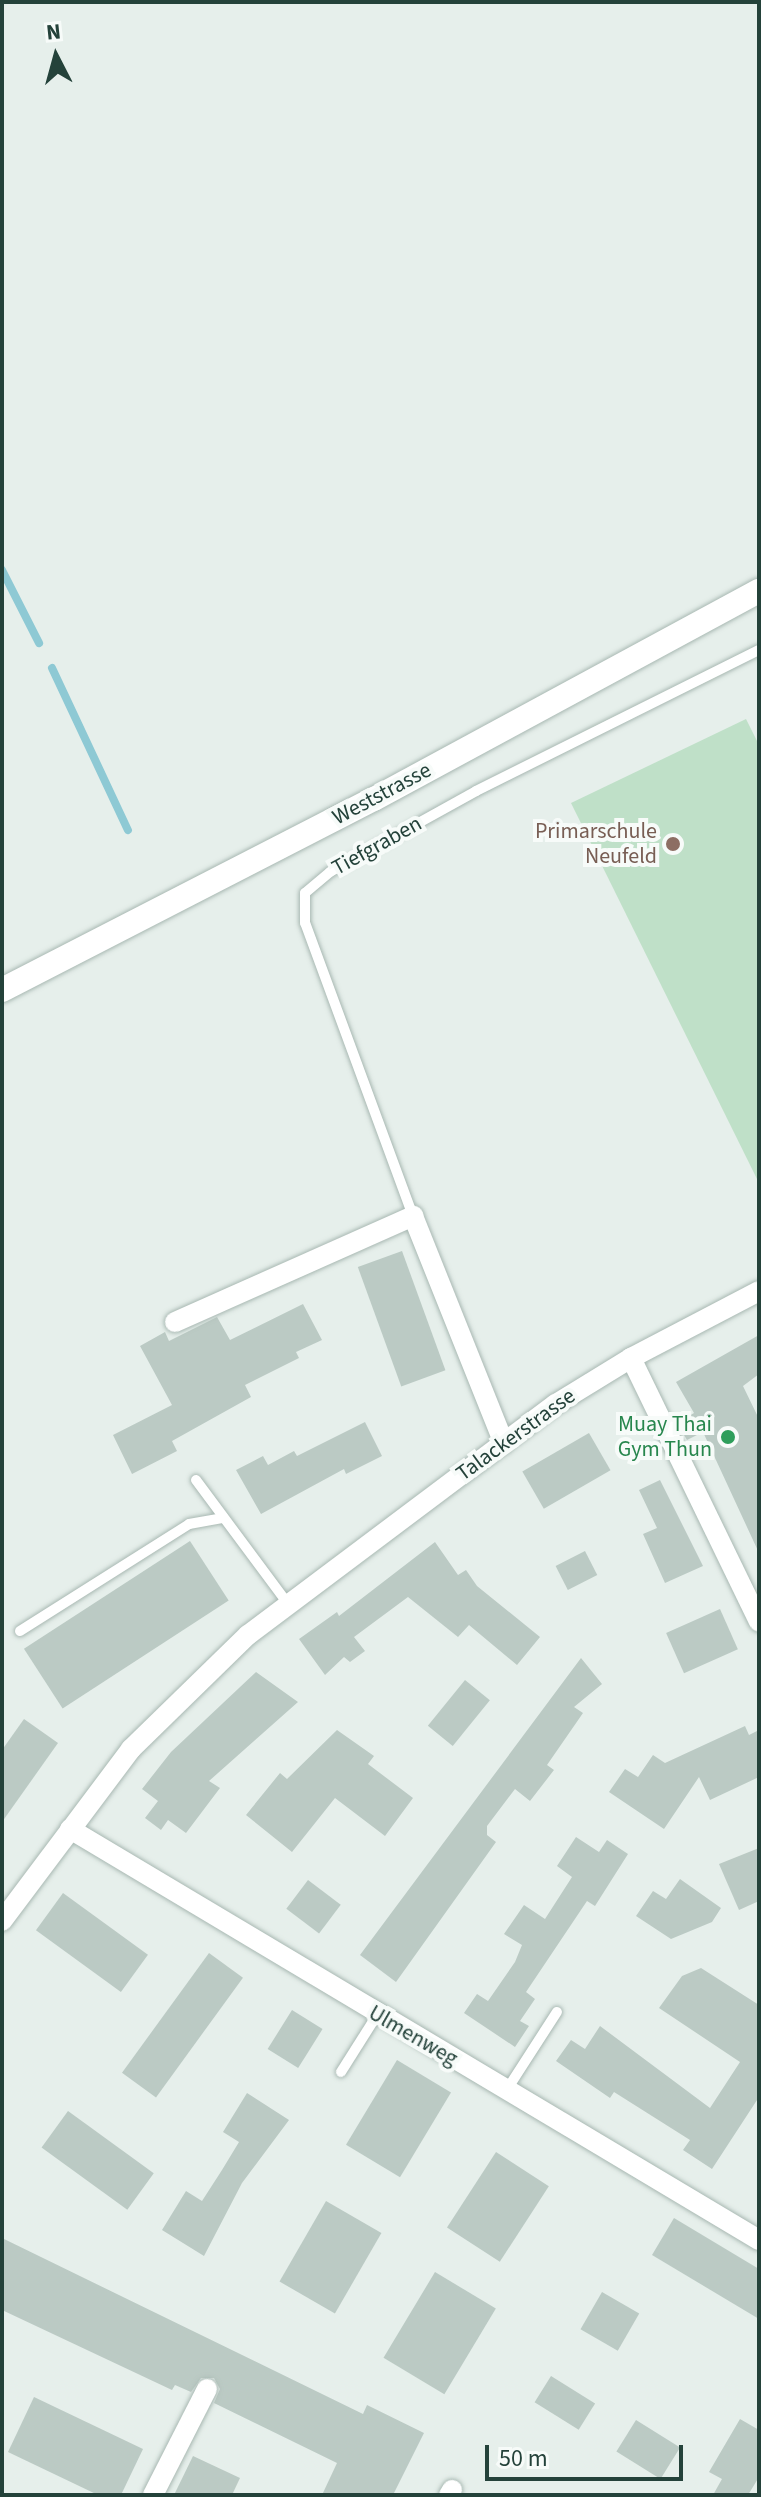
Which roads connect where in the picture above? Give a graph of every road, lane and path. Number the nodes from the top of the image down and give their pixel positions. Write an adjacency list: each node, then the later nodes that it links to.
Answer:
1 (759, 591): 3 (main road, Weststrasse)
2 (759, 650): 4 (lane, Tiefgraben)
3 (2, 990)
4 (413, 1216): 6 (street); 8 (street, Tiefgraben)
5 (759, 1291): 7 (street, Talackerstrasse)
6 (175, 1322)
7 (631, 1358): 8 (street, Talackerstrasse); 12 (street)
8 (504, 1444): 11 (street, Talackerstrasse)
9 (196, 1480): 10 (lane)
10 (223, 1518): 11 (lane); 13 (lane)
11 (288, 1604): 14 (street, Talackerstrasse)
12 (759, 1622)
13 (20, 1631)
14 (70, 1829): 15 (street, Talackerstrasse); 17 (street, Ulmenweg)
15 (2, 1921)
16 (557, 2012): 19 (lane)
17 (377, 2015): 18 (lane); 19 (street, Ulmenweg)
18 (341, 2072)
19 (506, 2091): 20 (street, Ulmenweg)
20 (759, 2240)
21 (207, 2389): 22 (street)
22 (153, 2495)

